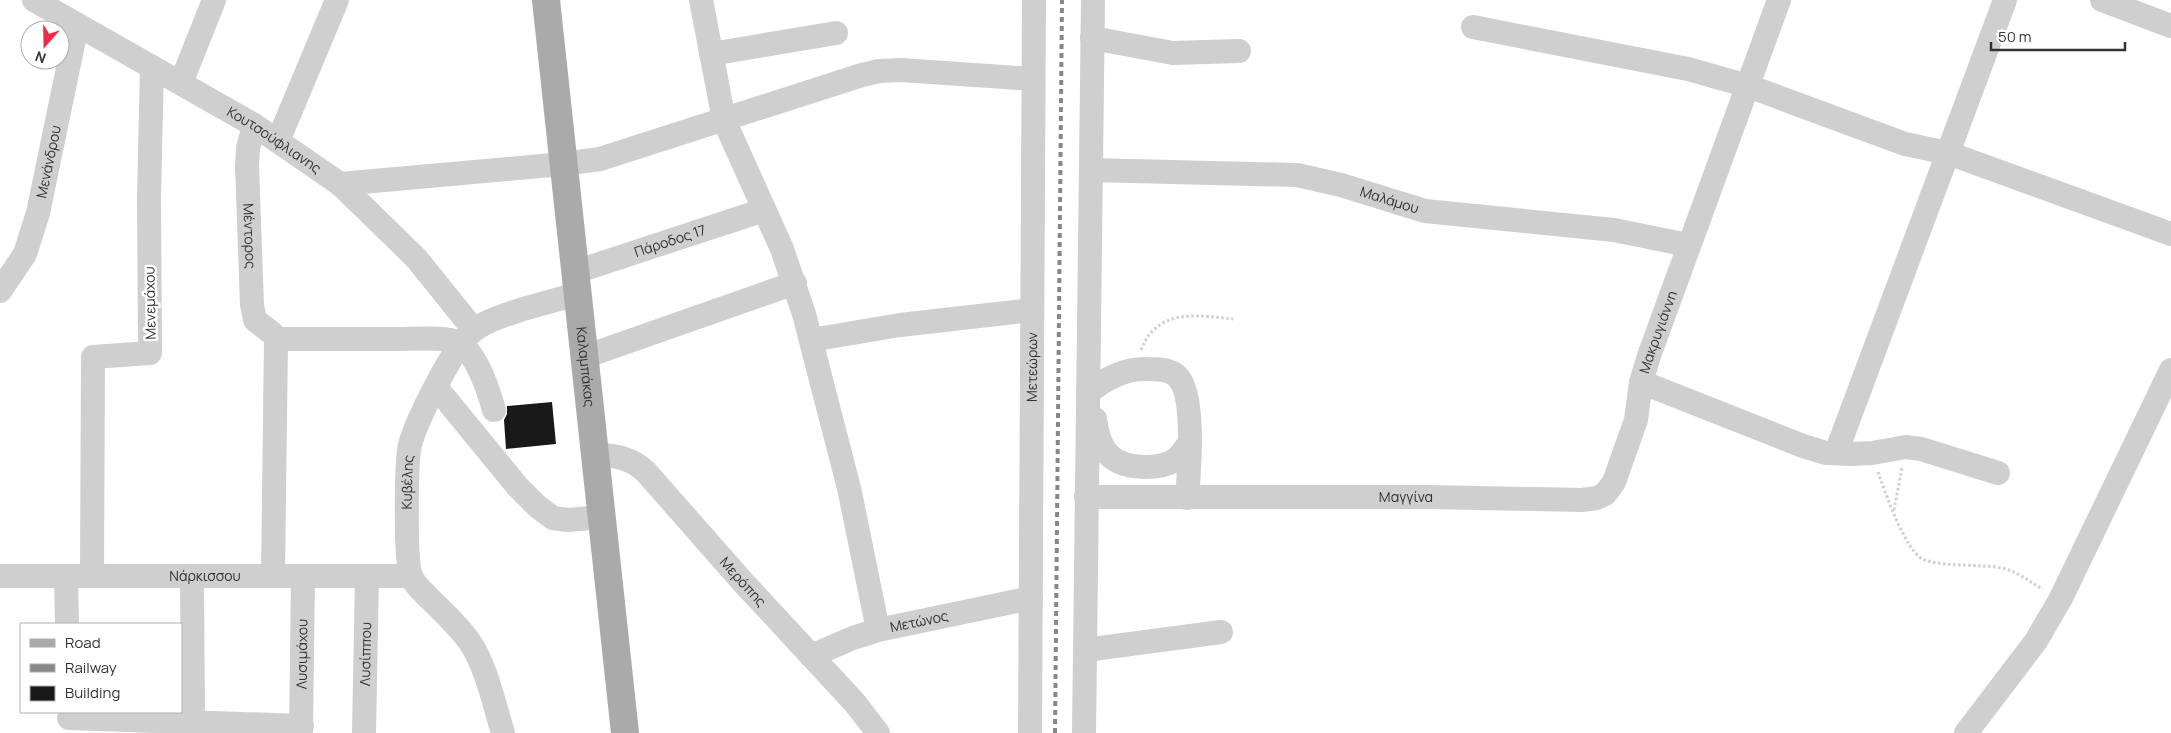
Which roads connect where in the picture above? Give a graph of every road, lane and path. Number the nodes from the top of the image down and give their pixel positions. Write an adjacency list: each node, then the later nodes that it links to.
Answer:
1 (34, 0): 11 (street, Κουτσούφλιανης)
2 (214, 0): 20 (street)
3 (337, 0): 24 (street)
4 (546, 0): 26 (main road, Καλαμπάκας)
5 (701, 0): 17 (street)
6 (1034, 0): 19 (street, Μετεώρων)
7 (1093, 0): 15 (street)
8 (1779, 0): 21 (street, Μακρυγιάννη)
9 (2005, 0): 25 (street)
10 (2102, 0): 12 (street)
11 (77, 25): 18 (street, Κουτσούφλιανης); 34 (street, Μενάνδρου)
12 (2171, 26)
13 (1473, 27): 21 (street)
14 (836, 33): 17 (street)
15 (1092, 38): 16 (street); 27 (street)
16 (1240, 51)
17 (711, 54): 22 (street)
18 (152, 67): 20 (street, Κουτσούφλιανης); 60 (street, Μενεμάχου)
19 (1033, 80): 22 (street); 35 (street, Μετεώρων)
20 (181, 83): 23 (street, Κουτσούφλιανης)
21 (1748, 86): 25 (street); 31 (street, Μακρυγιάννη)
22 (724, 120): 26 (street); 29 (street)
23 (254, 125): 24 (street, Κουτσούφλιανης); 38 (street, Μέντορος)
24 (278, 141): 28 (street, Κουτσούφλιανης)
25 (1948, 153): 30 (street); 50 (street)
26 (563, 164): 28 (street); 32 (main road, Καλαμπάκας)
27 (1091, 170): 31 (street, Μαλάμου); 45 (street)
28 (340, 184): 37 (street, Κουτσούφλιανης)
29 (764, 210): 32 (street, Πάροδος 17); 33 (street)
30 (2171, 234)
31 (1688, 245): 43 (street, Μακρυγιάννη)
32 (576, 283): 37 (street); 40 (main road, Καλαμπάκας)
33 (795, 283): 39 (street); 40 (street)
34 (0, 291)
35 (1032, 310): 39 (street); 66 (street, Μετεώρων)
36 (1233, 319): 41 (path)
37 (467, 337): 38 (street); 44 (street, Κυβέλης); 46 (street, Κουτσούφλιανης)
38 (276, 339): 62 (street)
39 (811, 340): 69 (street)
40 (584, 357): 51 (main road, Καλαμπάκας)
41 (1136, 370): 45 (street); 48 (street)
42 (2171, 370): 67 (street)
43 (1641, 382): 50 (street, Μακρυγιάννη); 55 (street, Μαγγίνα)
44 (436, 387): 57 (street); 65 (street, Κυβέλης)
45 (1092, 389): 47 (street)
46 (494, 410)
47 (1091, 419): 48 (street); 54 (street)
48 (1190, 442): 55 (street)
49 (1906, 447): 52 (street, Μακρυγιάννη); 53 (street, Μακρυγιάννη); 56 (path)
50 (1836, 453): 52 (street, Μακρυγιάννη)
51 (595, 454): 57 (main road, Καλαμπάκας); 72 (street, Μερόπης)
52 (1872, 454): 56 (path)
53 (1998, 473)
54 (1086, 497): 55 (street, Μαγγίνα); 71 (street)
55 (1186, 498)
56 (1894, 512): 67 (path)
57 (602, 517): 78 (main road, Καλαμπάκας)
58 (0, 576): 59 (street, Νάρκισσου)
59 (66, 576): 60 (street, Νάρκισσου); 68 (street)
60 (92, 576): 61 (street, Νάρκισσου)
61 (192, 576): 62 (street, Νάρκισσου); 74 (street)
62 (273, 576): 63 (street, Νάρκισσου)
63 (303, 576): 64 (street, Νάρκισσου); 75 (street, Λυσιμάχου)
64 (367, 576): 65 (street, Νάρκισσου); 76 (street, Λυσίππου)
65 (411, 576): 77 (street)
66 (1031, 598): 69 (street, Μετώνος); 80 (street, Μετεώρων)
67 (2061, 598): 82 (street)
68 (67, 623)
69 (878, 630): 72 (street, Μετώνος)
70 (1221, 632): 71 (street)
71 (1085, 650): 81 (street)
72 (811, 656): 79 (street, Μερόπης)
73 (69, 721): 74 (street)
74 (190, 726): 75 (street)
75 (302, 730)
76 (364, 733)
77 (503, 733)
78 (625, 733)
79 (877, 733)
80 (1030, 733)
81 (1084, 733)
82 (1966, 733)

